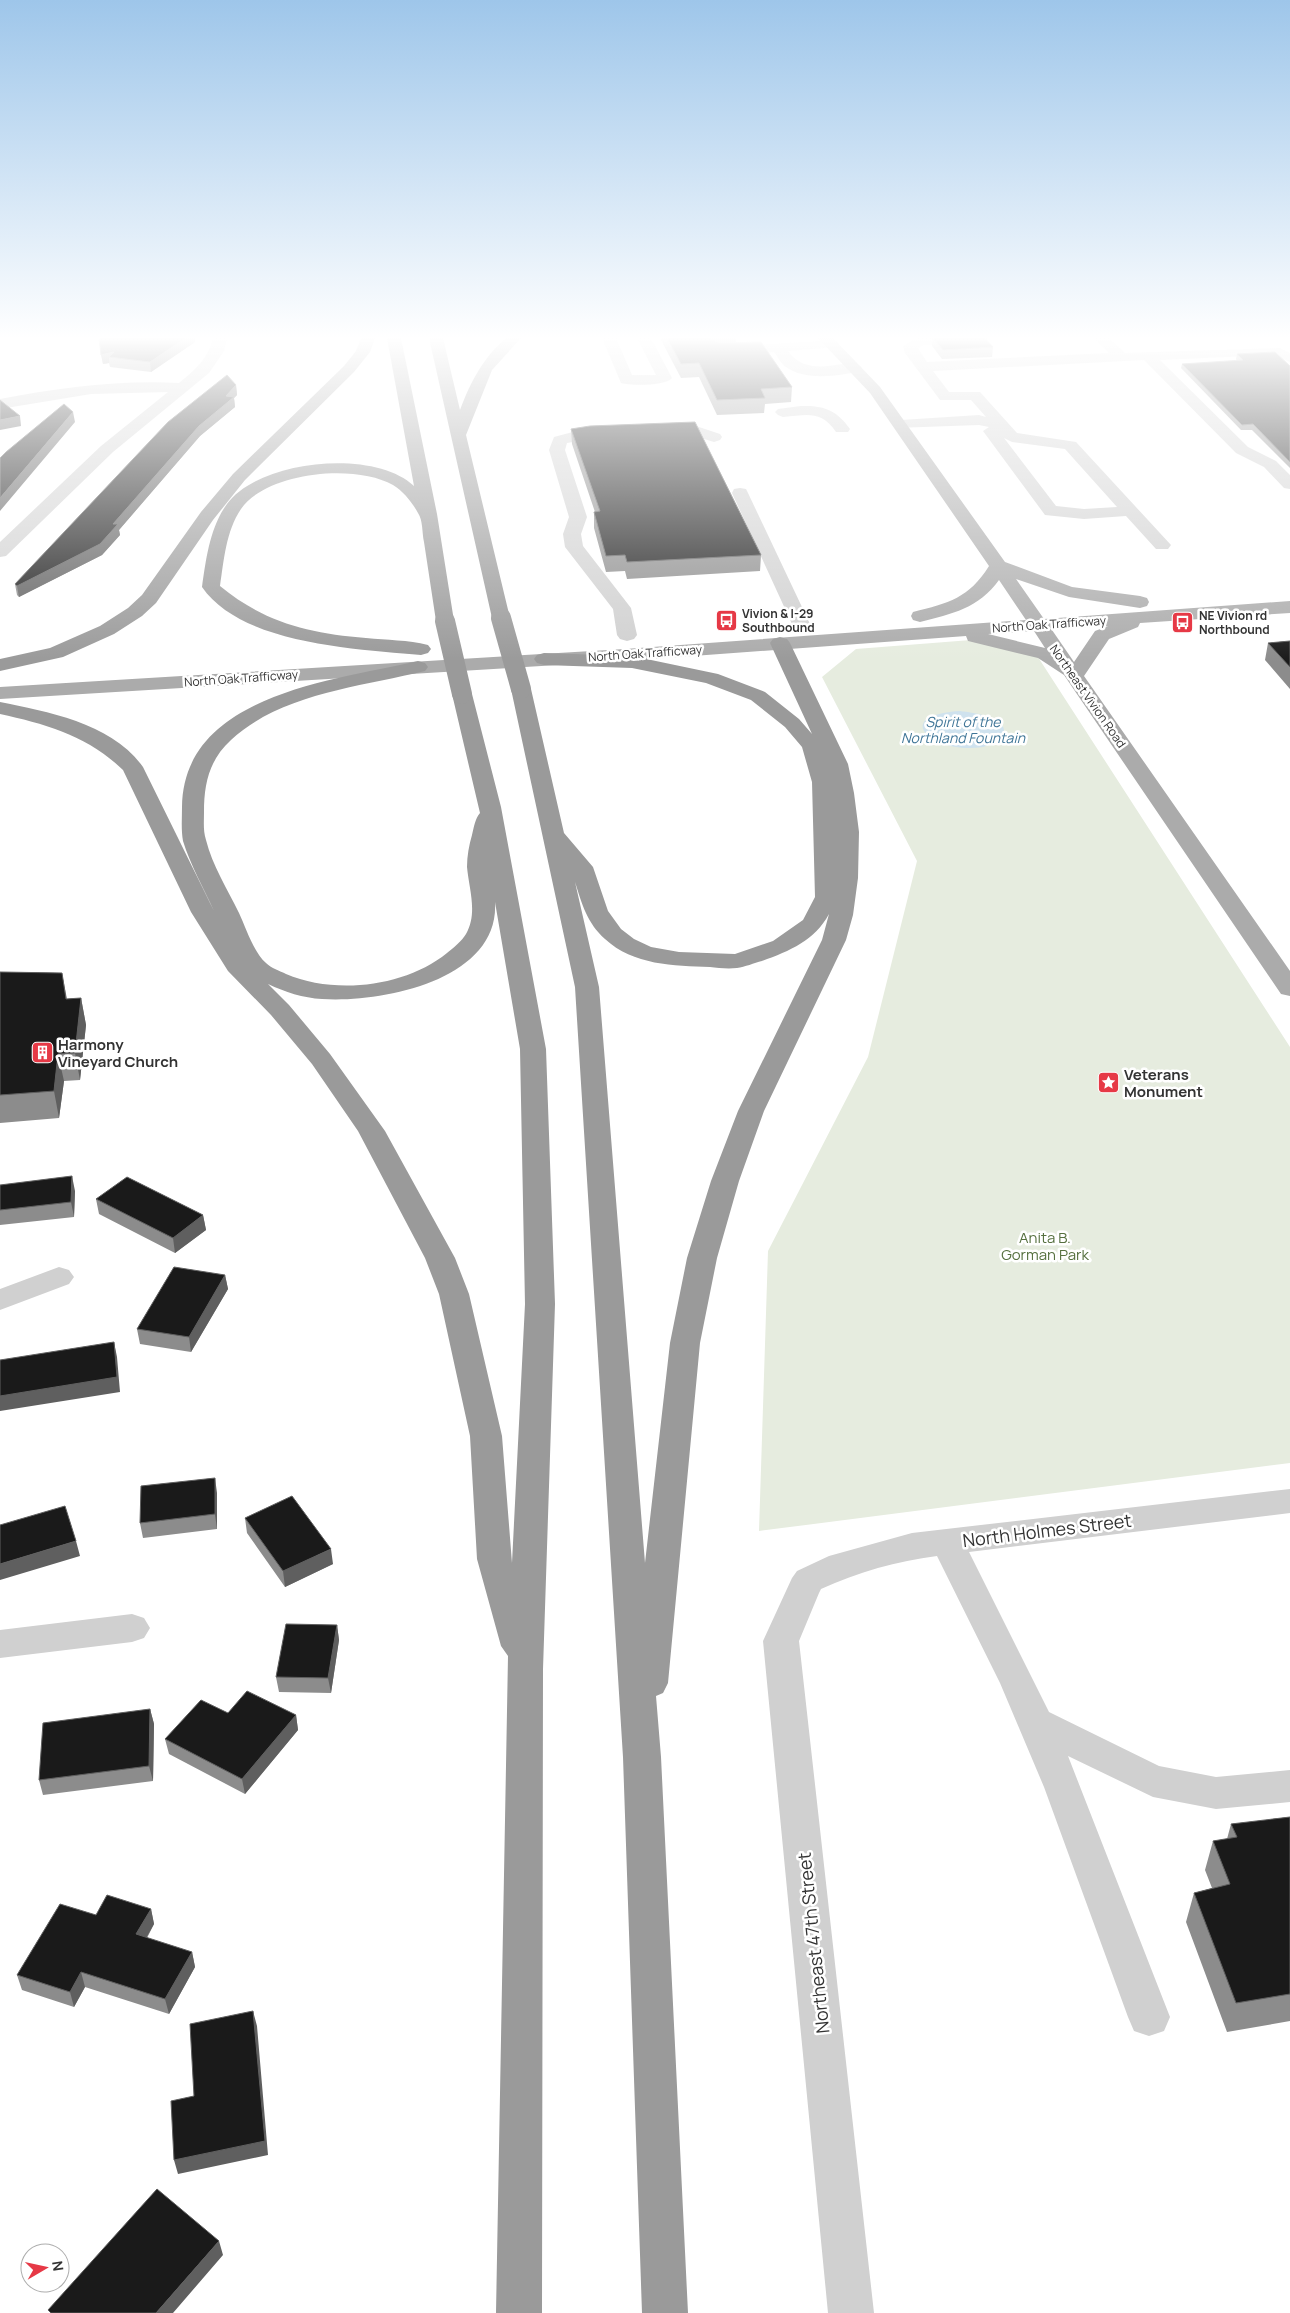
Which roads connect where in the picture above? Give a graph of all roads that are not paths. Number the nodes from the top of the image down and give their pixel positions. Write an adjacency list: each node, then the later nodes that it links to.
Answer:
1 (110, 446): 15 (street)
2 (271, 446): 33 (highway)
3 (415, 446): 13 (highway)
4 (463, 446): 39 (highway, bridge)
5 (558, 446): 29 (street)
6 (916, 446): 16 (main road, Northeast Vivion Road)
7 (1008, 446): 12 (street)
8 (1071, 446): 12 (street)
9 (1238, 446): 10 (street)
10 (1290, 484)
11 (740, 493): 22 (street)
12 (1129, 511): 14 (street)
13 (428, 514): 31 (highway); 38 (highway, bridge)
14 (1162, 545)
15 (0, 552)
16 (998, 566): 18 (main road); 20 (main road, Northeast Vivion Road); 23 (main road)
17 (1290, 592): 18 (main road, North Oak Trafficway)
18 (1140, 602): 20 (main road, North Oak Trafficway)
19 (1290, 608): 21 (main road, North Oak Trafficway)
20 (1033, 616): 21 (main road, North Oak Trafficway); 23 (main road, North Oak Trafficway); 29 (main road); 35 (main road, Northeast Vivion Road)
21 (1152, 617): 35 (main road)
22 (801, 624): 23 (main road, North Oak Trafficway); 25 (main road, North Oak Trafficway)
23 (925, 624): 25 (main road, North Oak Trafficway); 35 (main road)
24 (646, 634): 29 (main road, North Oak Trafficway)
25 (776, 635): 29 (main road, North Oak Trafficway); 50 (highway)
26 (607, 637): 29 (main road, North Oak Trafficway)
27 (529, 642): 28 (main road)
28 (490, 644)
29 (626, 645): 32 (main road, North Oak Trafficway)
30 (470, 646): 31 (main road, North Oak Trafficway)
31 (419, 658): 32 (main road, North Oak Trafficway); 34 (main road, North Oak Trafficway); 36 (main road, North Oak Trafficway); 38 (highway)
32 (544, 659): 39 (highway)
33 (0, 665)
34 (0, 676)
35 (1074, 676): 40 (main road, Northeast Vivion Road)
36 (0, 693)
37 (0, 708): 48 (highway)
38 (490, 807): 48 (highway)
39 (552, 832): 50 (highway)
40 (1290, 989)
41 (59, 1277): 42 (street)
42 (0, 1300)
43 (1290, 1501): 44 (street, North Holmes Street)
44 (947, 1542): 45 (street, North Holmes Street); 49 (street)
45 (809, 1580): 55 (street, Northeast 47th Street)
46 (132, 1628): 47 (street)
47 (0, 1644)
48 (525, 1669): 53 (highway)
49 (1036, 1723): 51 (street); 52 (street)
50 (642, 1757): 54 (highway)
51 (1290, 1786)
52 (1149, 2016)
53 (519, 2313)
54 (665, 2313)
55 (852, 2313)

